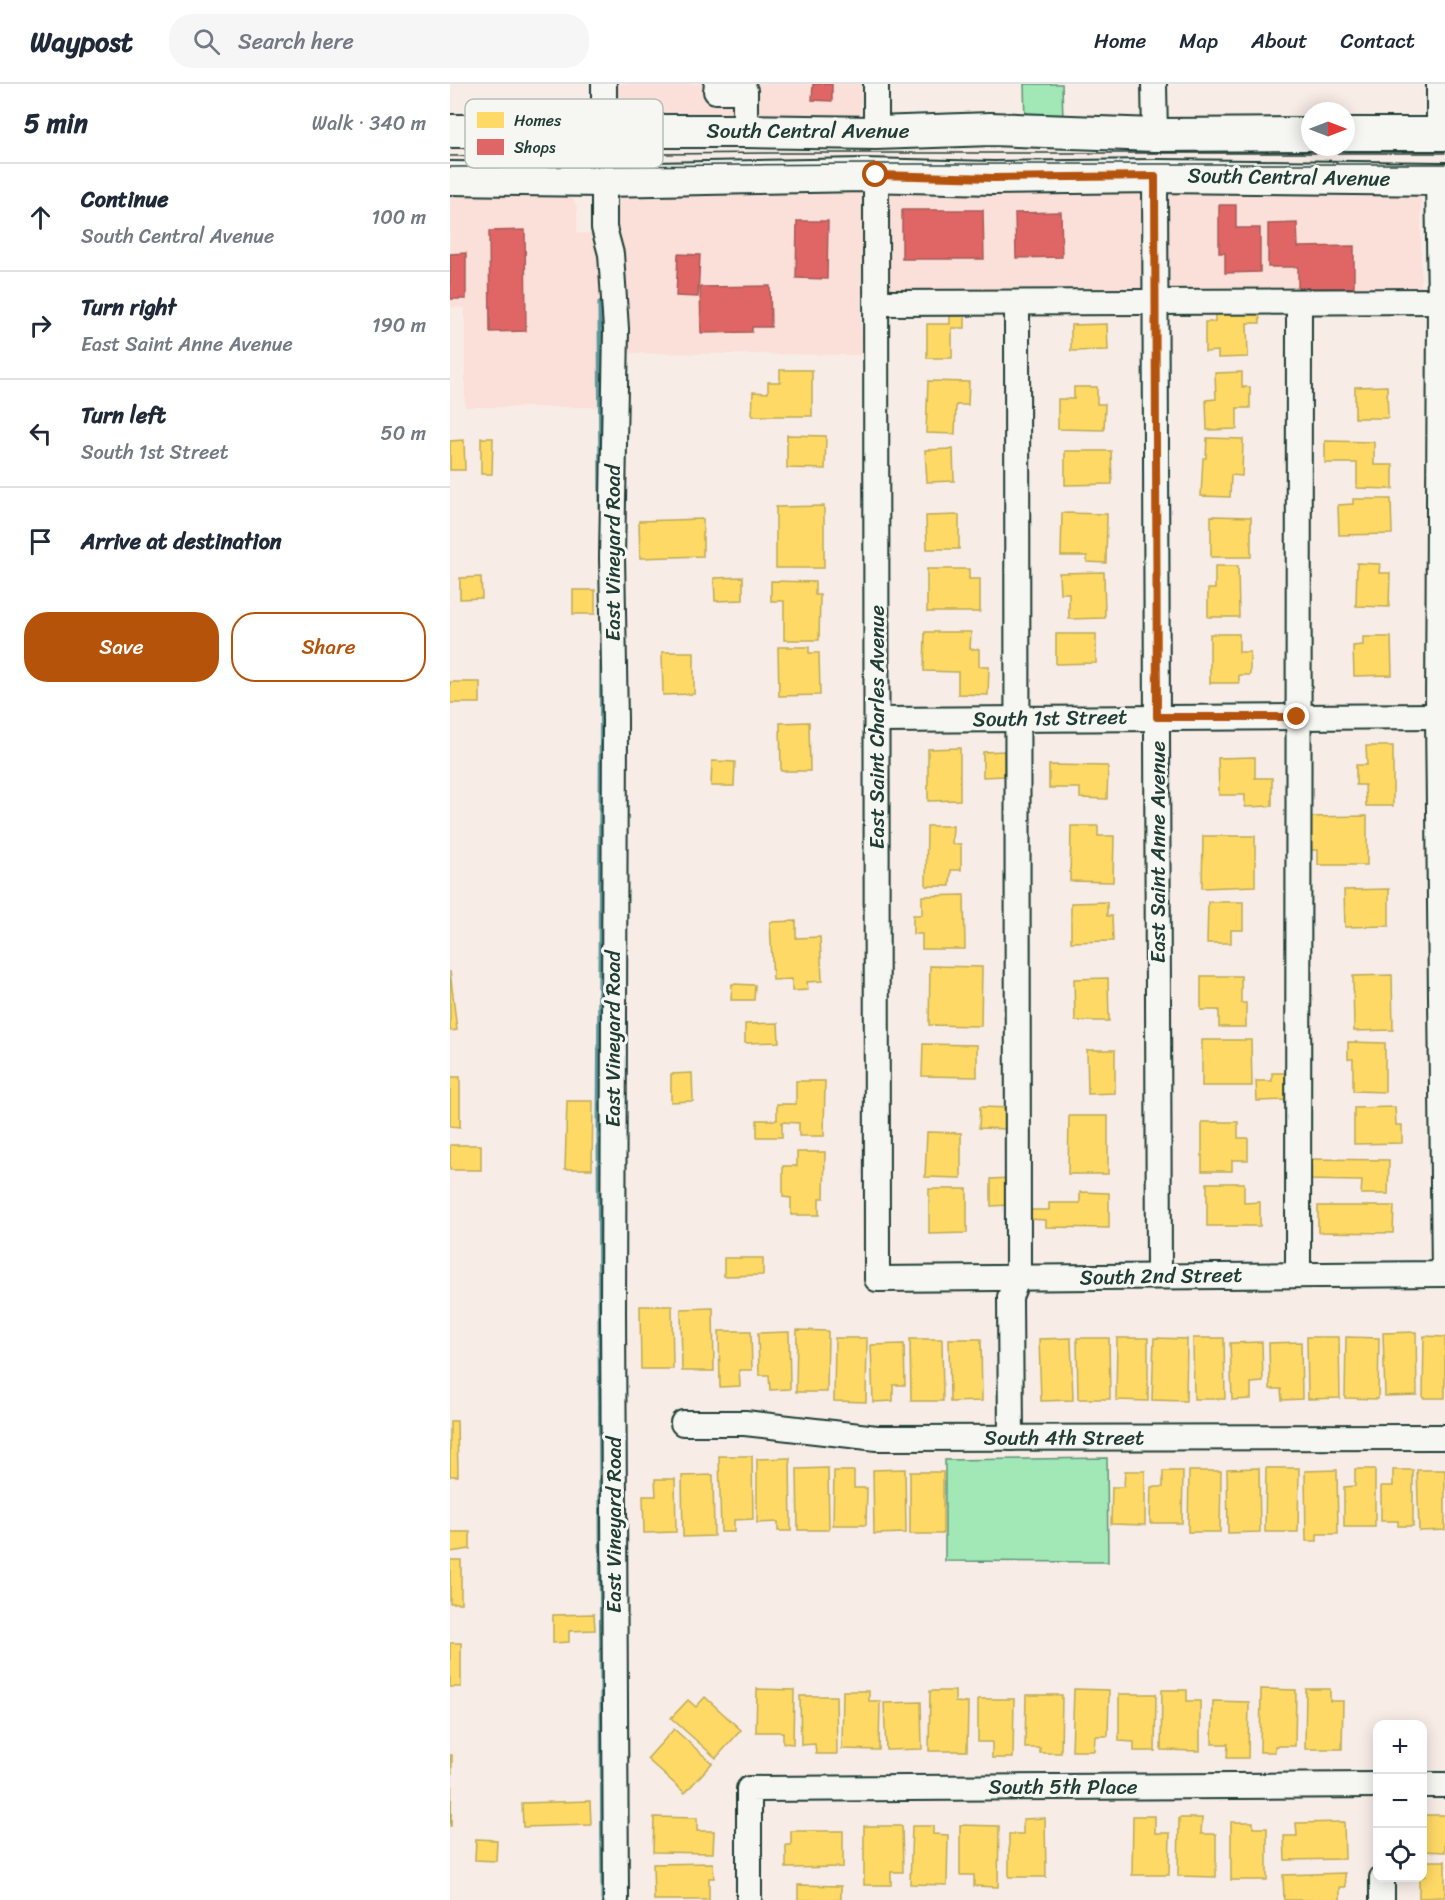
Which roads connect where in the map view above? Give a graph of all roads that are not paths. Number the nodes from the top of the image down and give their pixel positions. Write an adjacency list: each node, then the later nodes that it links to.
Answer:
1 (604, 84): 6 (street, East Vineyard Road)
2 (717, 84): 7 (street)
3 (876, 84): 9 (street)
4 (1154, 84): 13 (street)
5 (1439, 84): 12 (street)
6 (604, 99)
7 (745, 130): 8 (main road, South Central Avenue); 9 (main road, South Central Avenue)
8 (663, 131)
9 (876, 133): 13 (main road, South Central Avenue)
10 (1301, 134): 13 (main road, South Central Avenue)
11 (1355, 134): 12 (main road, South Central Avenue)
12 (1442, 134)
13 (1155, 135)
14 (603, 168): 19 (street, East Vineyard Road)
15 (876, 175): 16 (main road, South Central Avenue); 19 (main road, South Central Avenue); 23 (street, East Saint Charles Avenue)
16 (1155, 176): 18 (main road, South Central Avenue); 21 (street, East Saint Anne Avenue)
17 (450, 178): 19 (main road, South Central Avenue)
18 (1441, 179): 20 (street)
19 (603, 180): 42 (street, East Vineyard Road)
20 (1440, 301): 22 (street); 25 (street)
21 (1155, 302): 22 (street); 24 (street); 26 (street, East Saint Anne Avenue)
22 (1299, 302): 27 (street)
23 (877, 303): 24 (street); 29 (street, East Saint Charles Avenue)
24 (1017, 303): 28 (street)
25 (1438, 716): 27 (street, South 1st Street); 30 (street)
26 (1157, 717): 27 (street, South 1st Street); 28 (street, South 1st Street); 32 (street, East Saint Anne Avenue)
27 (1297, 717): 31 (street)
28 (1018, 718): 29 (street, South 1st Street); 33 (street)
29 (878, 720): 34 (street, East Saint Charles Avenue)
30 (1444, 1274): 31 (street, South 2nd Street)
31 (1298, 1275): 32 (street, South 2nd Street)
32 (1159, 1276): 33 (street, South 2nd Street)
33 (1018, 1277): 34 (street, South 2nd Street); 37 (street)
34 (877, 1279)
35 (683, 1423): 37 (street, South 4th Street)
36 (1445, 1437): 37 (street, South 4th Street)
37 (1011, 1438)
38 (1373, 1785): 43 (street, South 5th Place)
39 (1427, 1785): 40 (street)
40 (1445, 1785)
41 (1382, 1882): 44 (street)
42 (616, 1900)
43 (749, 1900)
44 (1382, 1900)

